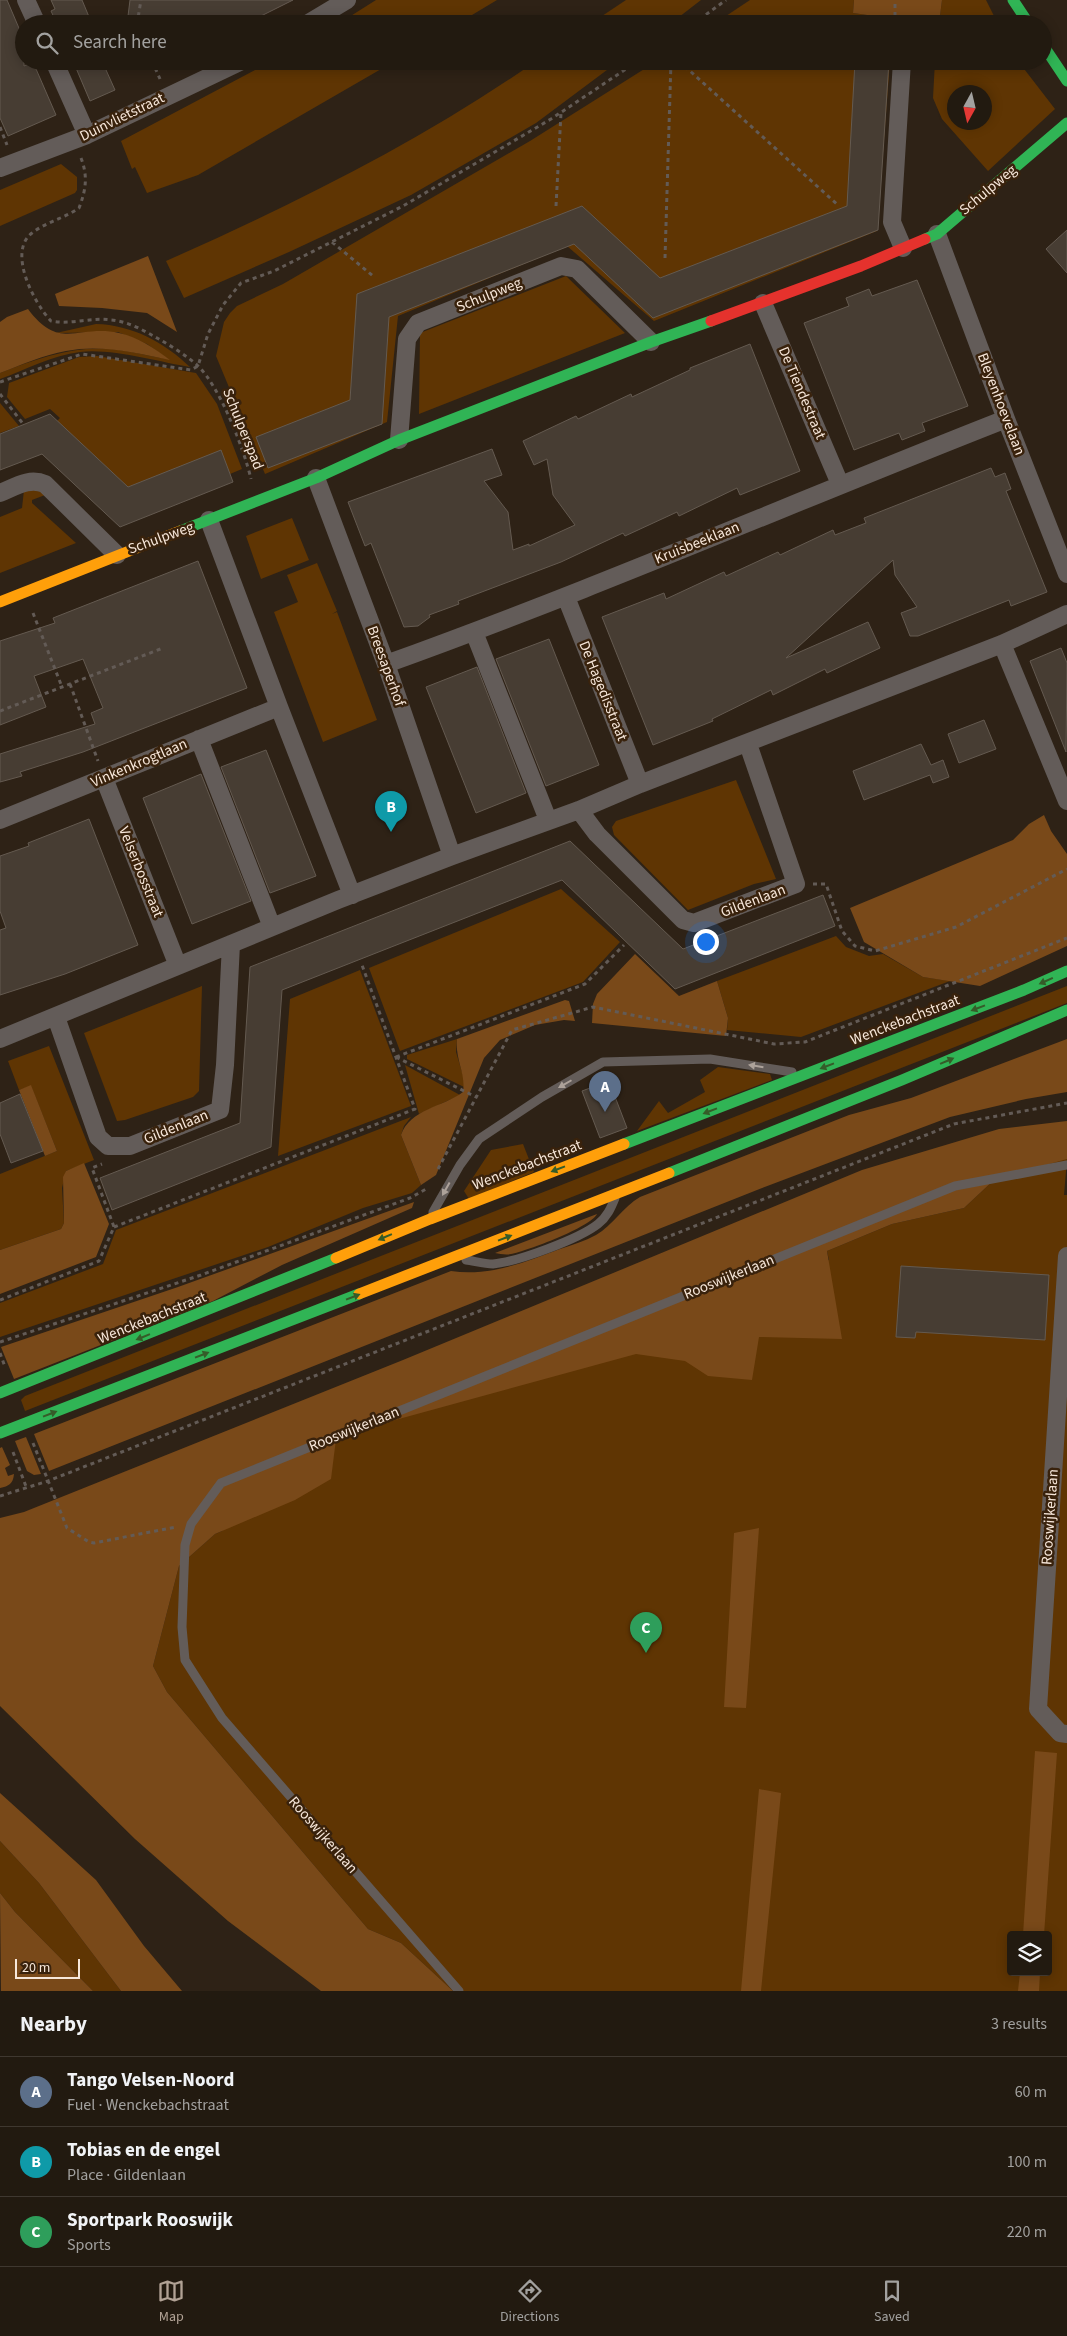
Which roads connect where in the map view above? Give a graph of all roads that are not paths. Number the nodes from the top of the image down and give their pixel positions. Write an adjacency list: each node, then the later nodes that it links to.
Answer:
1 (26, 0): 4 (street)
2 (347, 0): 5 (street)
3 (1014, 0): 6 (street)
4 (33, 15)
5 (322, 15)
6 (1023, 15)
7 (1052, 58): 11 (street)
8 (57, 70): 13 (street)
9 (223, 70): 13 (street, Duinvlietstraat)
10 (901, 70): 16 (street)
11 (1067, 81)
12 (1067, 123): 15 (street, Schulpweg)
13 (81, 138): 14 (street, Duinvlietstraat)
14 (0, 168)
15 (937, 234): 16 (street, Schulpweg); 19 (street, Bleyenhoevelaan)
16 (903, 248): 17 (street, Schulpweg)
17 (763, 303): 18 (street, Schulpweg); 22 (street, De Tiendestraat)
18 (651, 342): 20 (street, Schulpweg); 20 (street, Schulpweg)
19 (1006, 419): 22 (street, Kruisbeeklaan); 26 (street, Bleyenhoevelaan)
20 (398, 440): 21 (street, Schulpweg)
21 (316, 478): 24 (street, Schulpweg); 32 (street, Breesaperhof)
22 (840, 484): 27 (street, Kruisbeeklaan)
23 (0, 493): 25 (street, Schulpweg)
24 (209, 520): 25 (street, Schulpweg); 33 (street)
25 (117, 555): 28 (street, Schulpweg)
26 (1067, 574)
27 (566, 597): 30 (street, Kruisbeeklaan); 37 (street, De Hagedisstraat)
28 (0, 602)
29 (1067, 614): 31 (street)
30 (474, 632): 32 (street, Kruisbeeklaan); 41 (street)
31 (1002, 644): 35 (street); 38 (street)
32 (386, 664): 42 (street, Breesaperhof)
33 (279, 707): 34 (street, Vinkenkrogtlaan); 43 (street)
34 (199, 739): 36 (street, Vinkenkrogtlaan); 44 (street)
35 (748, 744): 37 (street); 39 (street, Gildenlaan)
36 (104, 778): 40 (street, Vinkenkrogtlaan); 46 (street, Velserbosstraat)
37 (640, 784): 39 (street)
38 (1067, 801)
39 (579, 810): 41 (street)
40 (0, 820)
41 (548, 820): 42 (street)
42 (452, 856): 43 (street)
43 (352, 895): 44 (street)
44 (272, 927): 45 (street)
45 (231, 944): 46 (street); 49 (street, Gildenlaan)
46 (178, 966): 49 (street)
47 (1067, 971): 51 (street, Wenckebachstraat, one-way to 51)
48 (1067, 1010): 53 (street, one-way to 48)
49 (56, 1017): 50 (street)
50 (0, 1038)
51 (804, 1074): 54 (street, Wenckebachstraat, one-way to 54); 54 (lane, one-way to 54)
52 (1067, 1165): 60 (lane, Rooswijkerlaan)
53 (617, 1194): 56 (street, one-way to 53); 56 (lane)
54 (430, 1218): 57 (street, Wenckebachstraat, one-way to 57)
55 (1067, 1256): 59 (street, Rooswijkerlaan)
56 (452, 1258): 58 (street, one-way to 56)
57 (0, 1394)
58 (2, 1432)
59 (1067, 1734)
60 (459, 1991)

